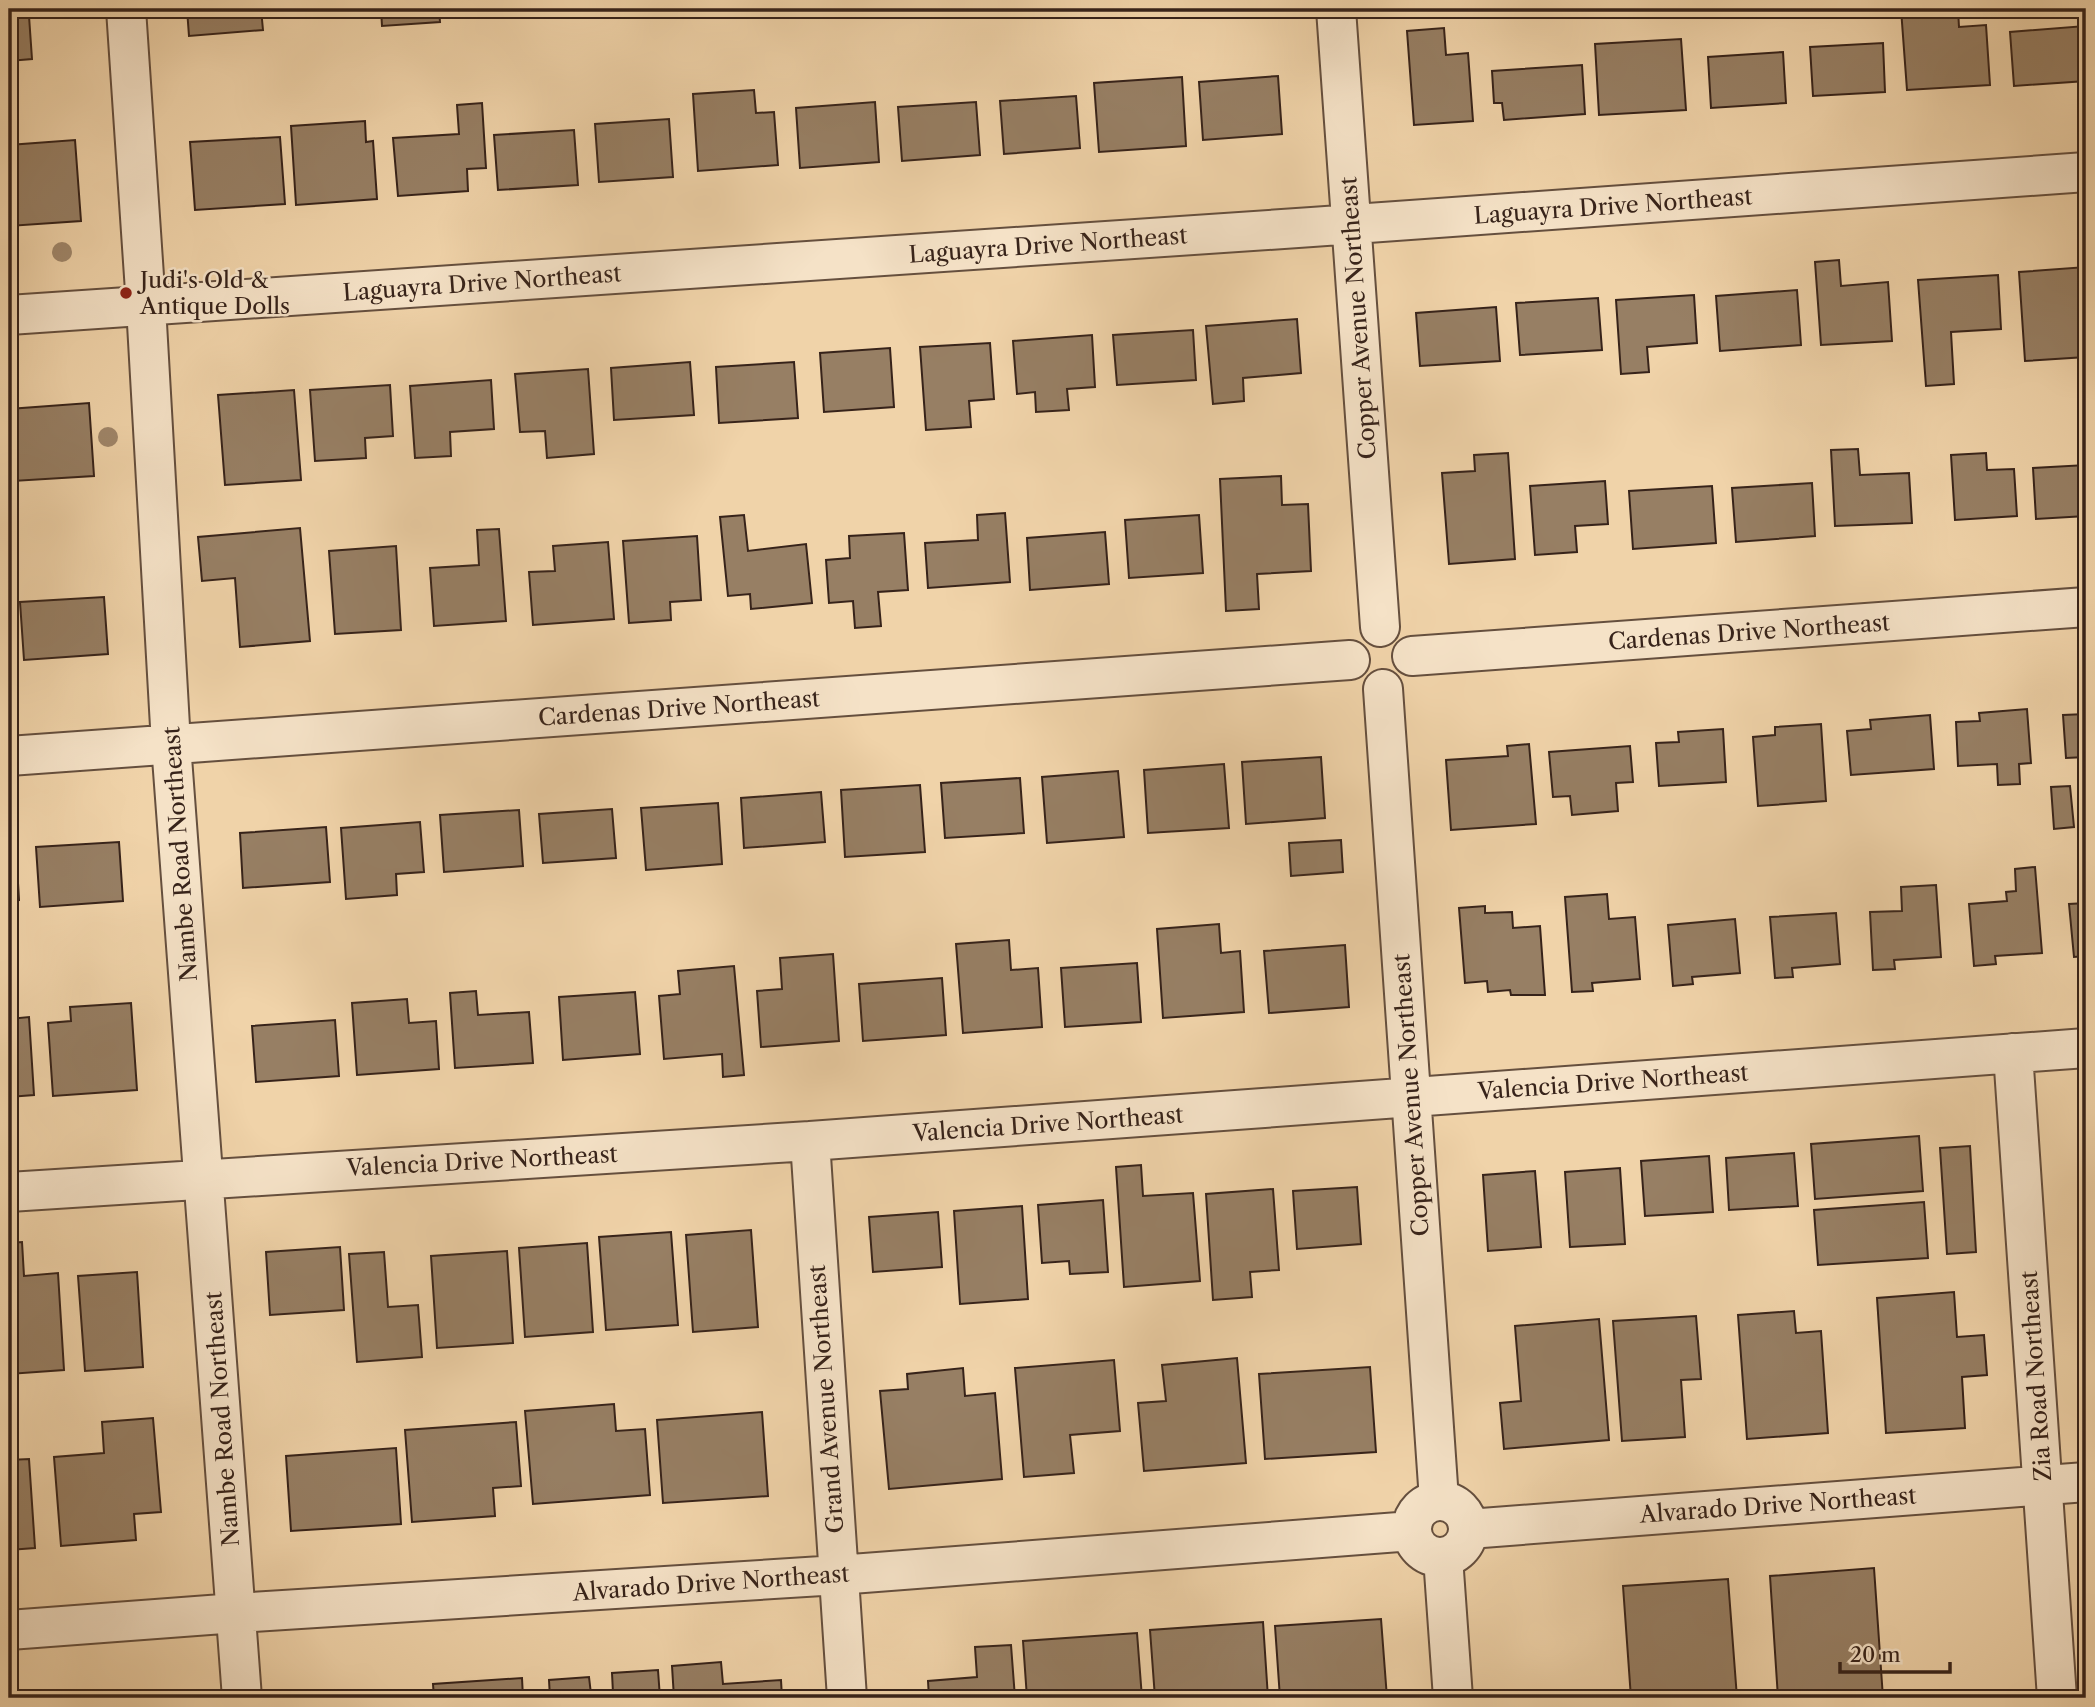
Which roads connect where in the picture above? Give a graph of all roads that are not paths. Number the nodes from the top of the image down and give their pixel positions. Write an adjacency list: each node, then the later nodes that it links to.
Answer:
1 (126, 9): 5 (street, Nambe Road Northeast)
2 (1336, 9): 4 (street, Copper Avenue Northeast)
3 (2086, 172): 4 (street, Laguayra Drive Northeast)
4 (1351, 225): 5 (street, Laguayra Drive Northeast); 8 (street, Copper Avenue Northeast)
5 (146, 306): 6 (street, Laguayra Drive Northeast); 12 (street, Nambe Road Northeast)
6 (9, 315)
7 (2086, 607): 9 (street, Cardenas Drive Northeast)
8 (1380, 627): 9 (street); 10 (street)
9 (1412, 656): 11 (street)
10 (1350, 660): 11 (street); 12 (street, Cardenas Drive Northeast)
11 (1383, 689): 16 (street, Copper Avenue Northeast)
12 (172, 744): 13 (street, Cardenas Drive Northeast); 18 (street, Nambe Road Northeast)
13 (9, 756)
14 (2086, 1048): 15 (street, Valencia Drive Northeast)
15 (2013, 1053): 16 (street, Valencia Drive Northeast); 21 (street, Zia Road Northeast)
16 (1411, 1097): 17 (street, Valencia Drive Northeast); 22 (street, Copper Avenue Northeast)
17 (810, 1141): 18 (street, Valencia Drive Northeast); 26 (street, Grand Avenue Northeast)
18 (205, 1178): 19 (street, Valencia Drive Northeast); 27 (street, Nambe Road Northeast)
19 (9, 1192)
20 (2086, 1482): 21 (street, Alvarado Drive Northeast)
21 (2044, 1486): 23 (street, Alvarado Drive Northeast); 32 (street, Zia Road Northeast)
22 (1439, 1500): 23 (street); 24 (street)
23 (1469, 1529): 25 (street)
24 (1412, 1531): 25 (street); 26 (street, Alvarado Drive Northeast)
25 (1443, 1557): 31 (street)
26 (838, 1575): 27 (street, Alvarado Drive Northeast); 30 (street, Grand Avenue Northeast)
27 (236, 1613): 28 (street, Alvarado Drive Northeast); 29 (street, Nambe Road Northeast)
28 (9, 1630)
29 (242, 1698)
30 (847, 1698)
31 (1453, 1698)
32 (2057, 1698)

